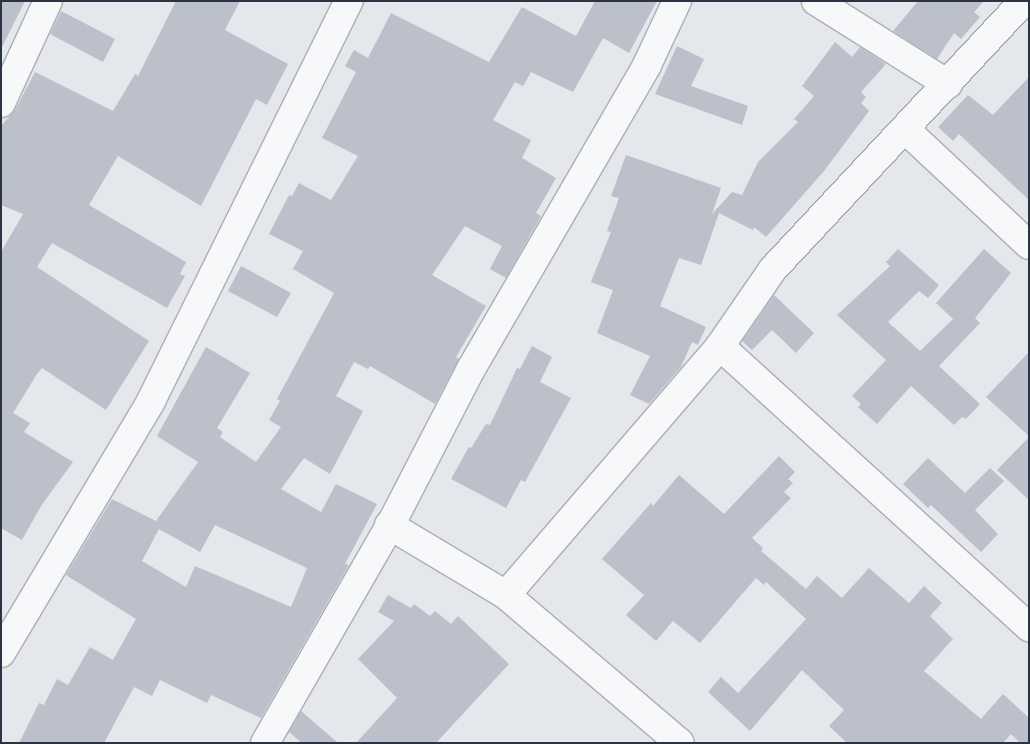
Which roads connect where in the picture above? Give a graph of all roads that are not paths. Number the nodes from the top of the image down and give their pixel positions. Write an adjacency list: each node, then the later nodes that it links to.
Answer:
1 (48, 1): 7 (street)
2 (349, 1): 14 (street)
3 (677, 1): 11 (street)
4 (816, 1): 6 (street)
5 (1024, 1): 6 (street)
6 (948, 84): 8 (street)
7 (1, 102)
8 (906, 130): 9 (street); 10 (street)
9 (1029, 245)
10 (720, 346): 12 (street); 13 (street)
11 (390, 525): 12 (street); 15 (street)
12 (506, 595): 16 (street)
13 (1029, 627)
14 (1, 652)
15 (265, 743)
16 (680, 743)

